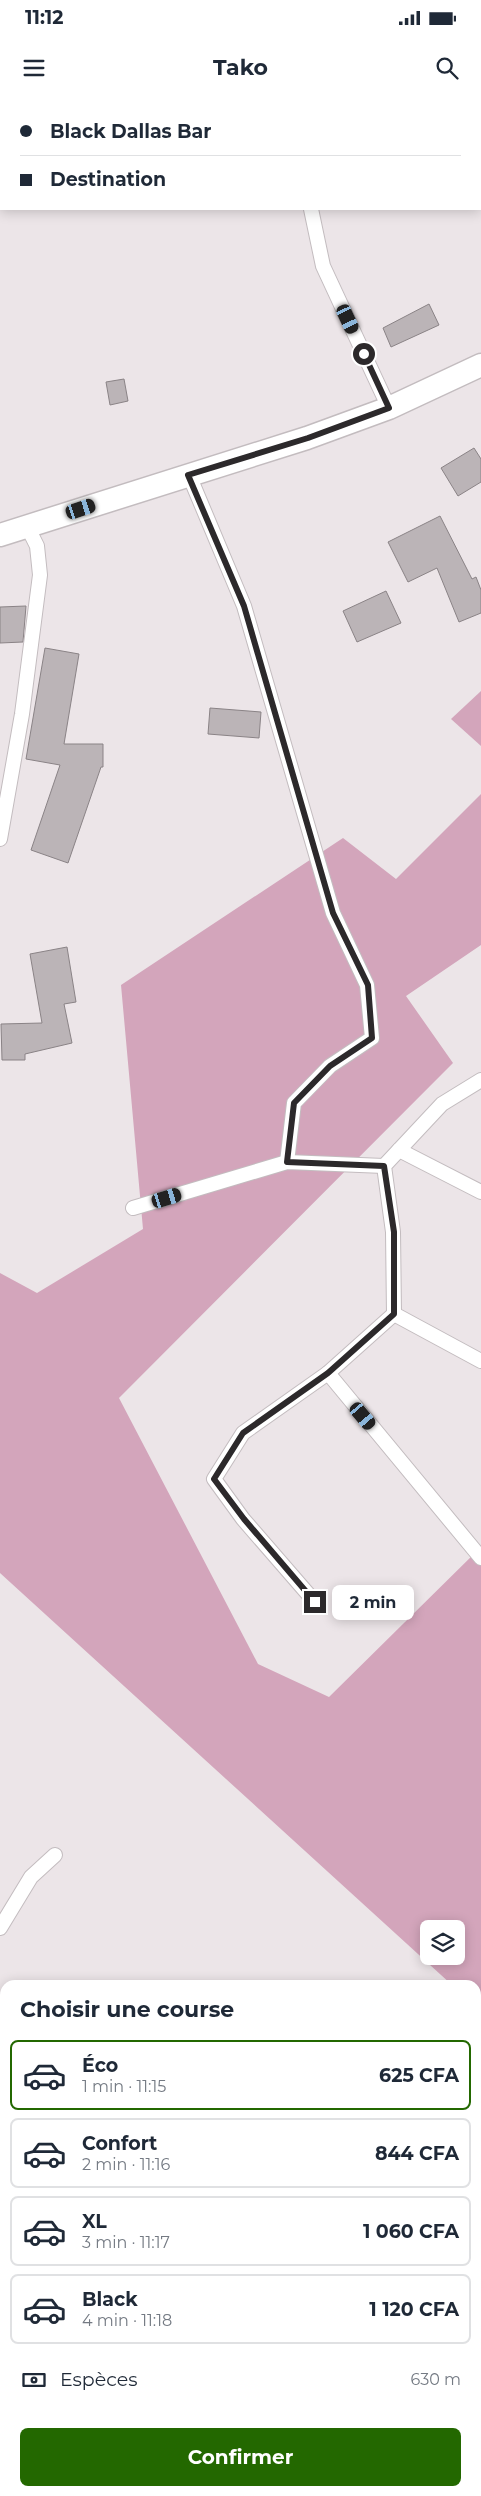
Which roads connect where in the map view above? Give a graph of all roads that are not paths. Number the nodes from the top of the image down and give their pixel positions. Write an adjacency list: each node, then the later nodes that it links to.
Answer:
1 (310, 210): 3 (street)
2 (481, 365): 3 (main road)
3 (389, 408): 4 (main road)
4 (188, 475): 5 (main road); 10 (street)
5 (27, 526): 6 (main road); 7 (street)
6 (0, 535)
7 (0, 839)
8 (481, 1080): 9 (street)
9 (399, 1150): 11 (street); 12 (street)
10 (287, 1162): 11 (street); 13 (street)
11 (384, 1166): 14 (street)
12 (481, 1192)
13 (133, 1208)
14 (394, 1314): 15 (street); 16 (street)
15 (481, 1361)
16 (328, 1373): 17 (street); 18 (street)
17 (481, 1558)
18 (315, 1602)
19 (55, 1855): 20 (street)
20 (0, 1928)

